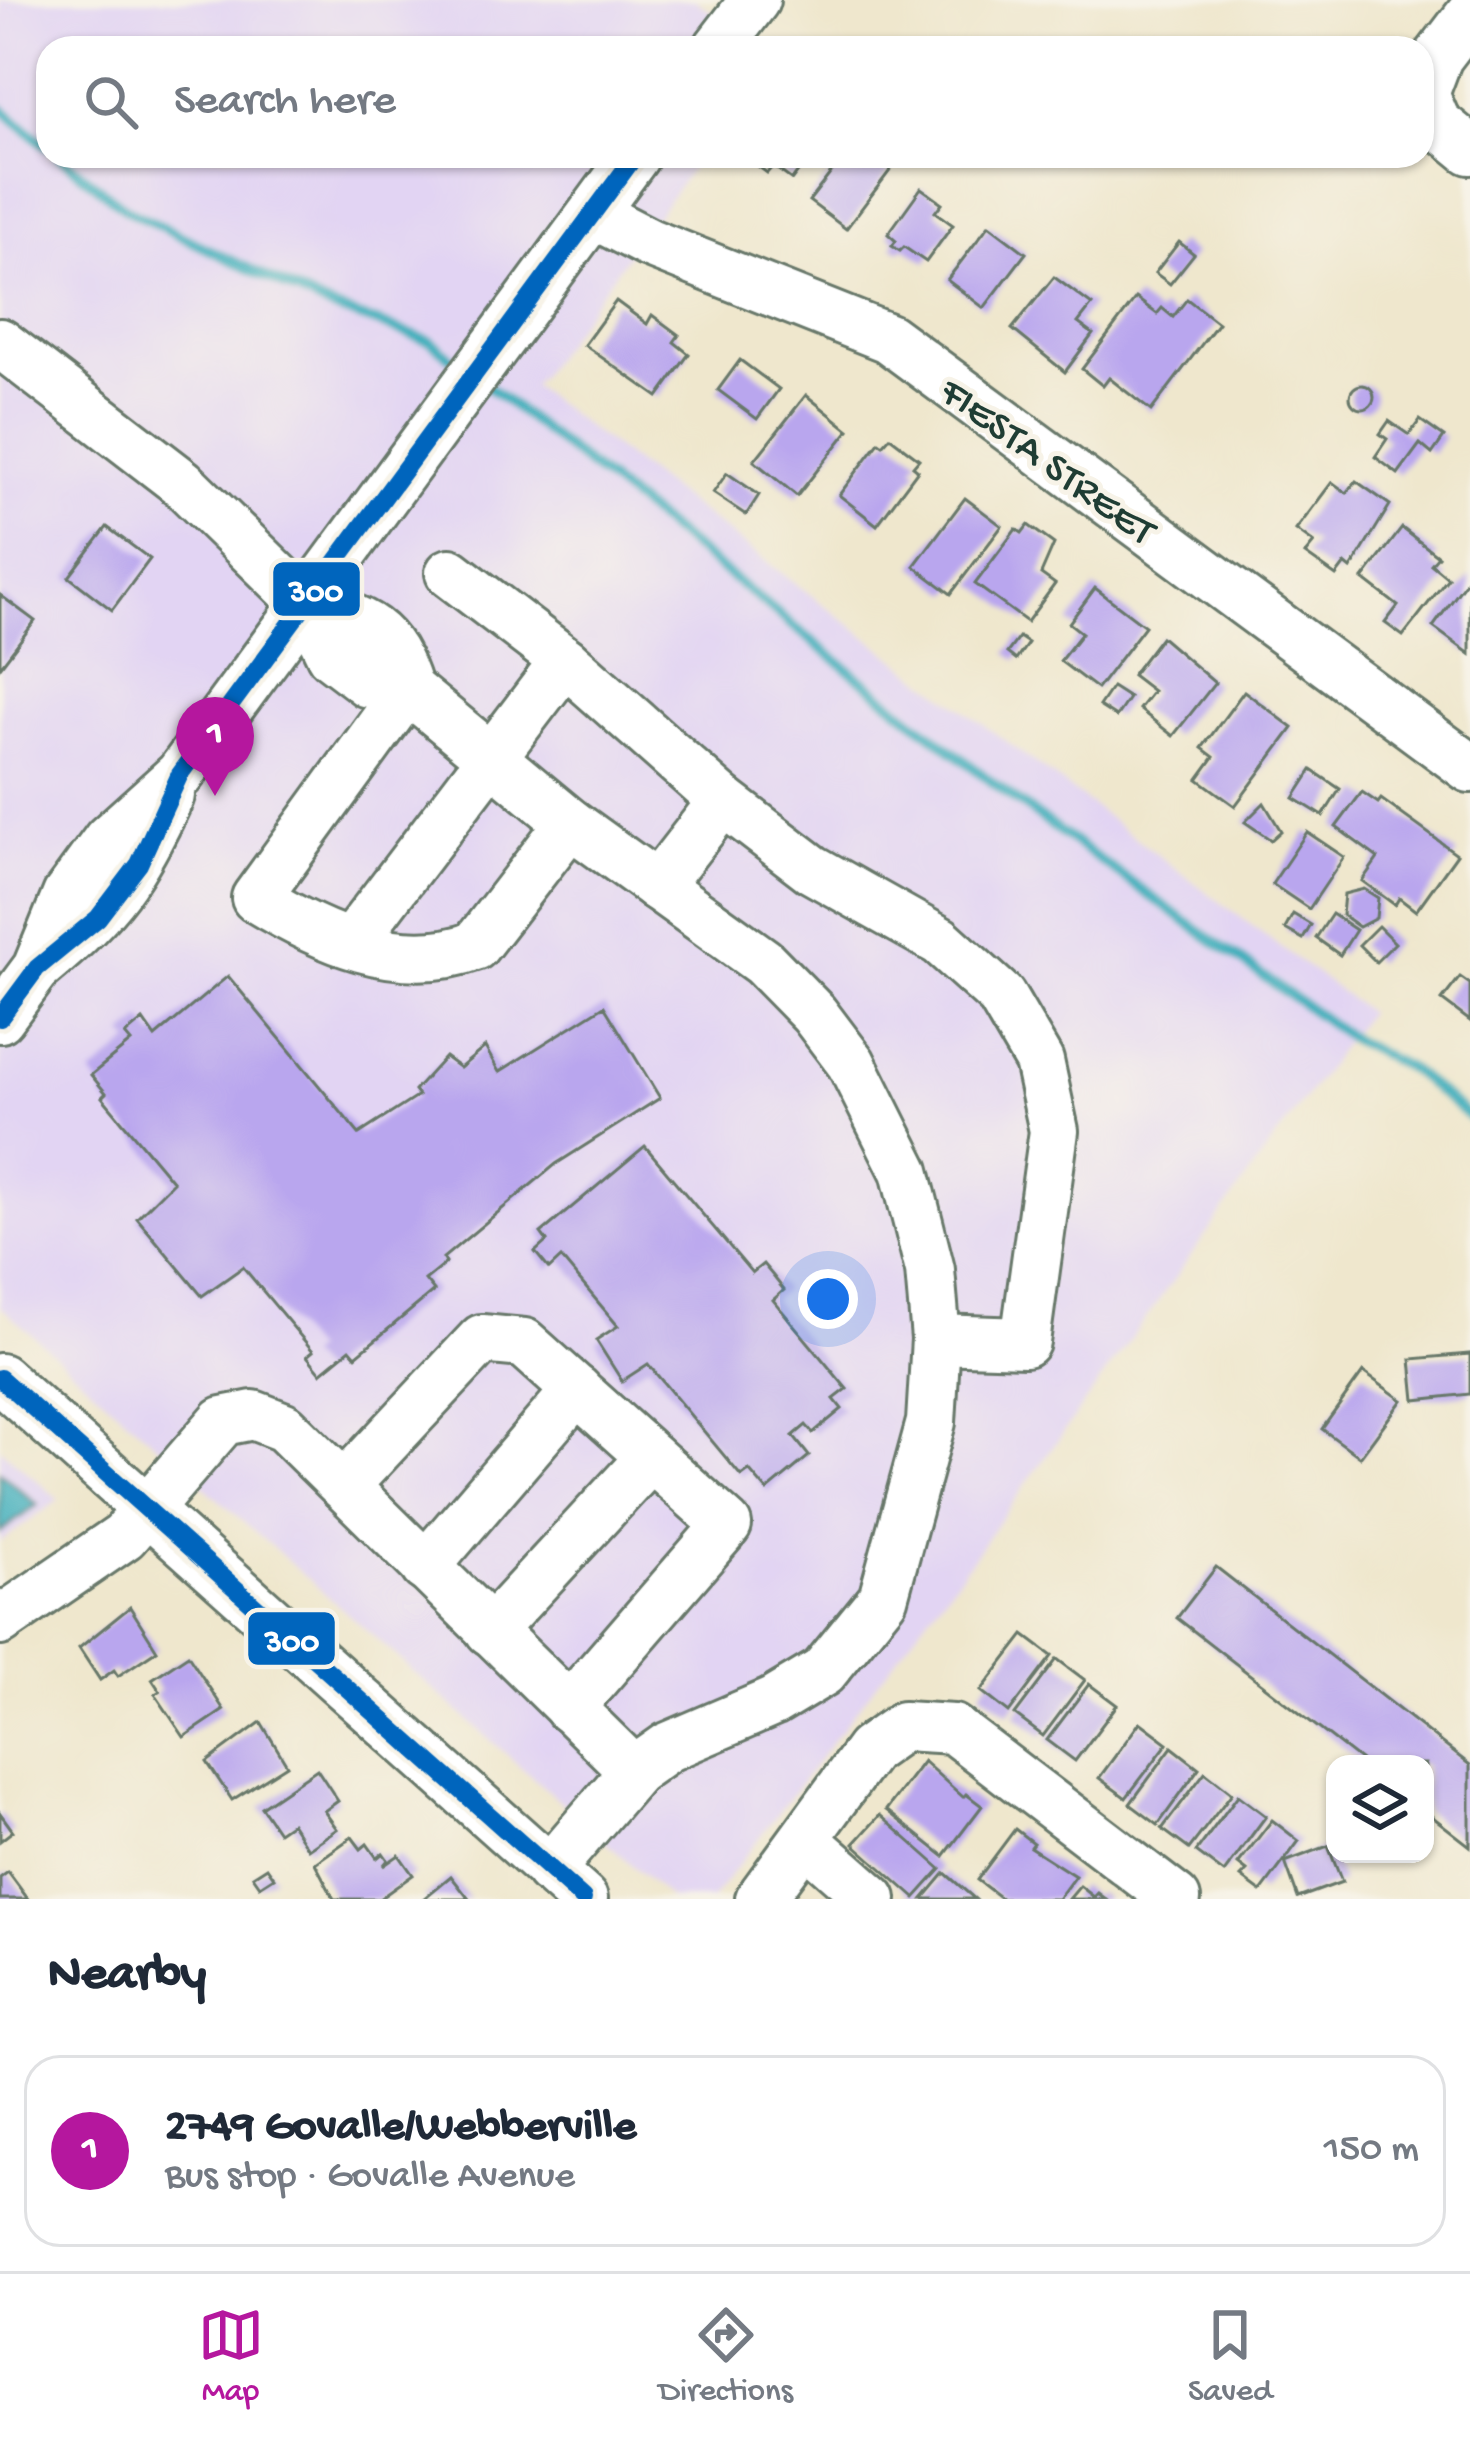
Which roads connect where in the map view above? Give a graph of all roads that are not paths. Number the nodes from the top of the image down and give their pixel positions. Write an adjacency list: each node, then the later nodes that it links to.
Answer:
1 (755, 0): 3 (street)
2 (1470, 15): 4 (street)
3 (727, 36)
4 (1434, 68)
5 (1434, 117): 6 (street)
6 (1470, 150)
7 (626, 168): 8 (street)
8 (592, 214): 11 (street); 15 (street, FIESTA STREET)
9 (0, 343): 11 (street)
10 (450, 573): 12 (street)
11 (307, 605): 13 (street); 20 (street)
12 (566, 661): 14 (street); 16 (street)
13 (408, 689): 14 (street); 19 (street)
14 (491, 758): 17 (street); 19 (street)
15 (1470, 768)
16 (723, 801): 18 (street); 21 (street)
17 (570, 824): 18 (street); 19 (street)
18 (657, 886): 21 (street)
19 (351, 943)
20 (0, 1018)
21 (936, 1339): 31 (street)
22 (0, 1378): 26 (street)
23 (577, 1390): 24 (street); 25 (street); 27 (street)
24 (651, 1457): 29 (street); 30 (street)
25 (344, 1486): 26 (street); 27 (street)
26 (146, 1510): 28 (street); 33 (street)
27 (425, 1567): 29 (street)
28 (0, 1621)
29 (490, 1631): 30 (street)
30 (569, 1708): 31 (street)
31 (634, 1772): 33 (street)
32 (805, 1840): 34 (street); 35 (street); 36 (street)
33 (566, 1884)
34 (760, 1899)
35 (872, 1899)
36 (1176, 1899)

